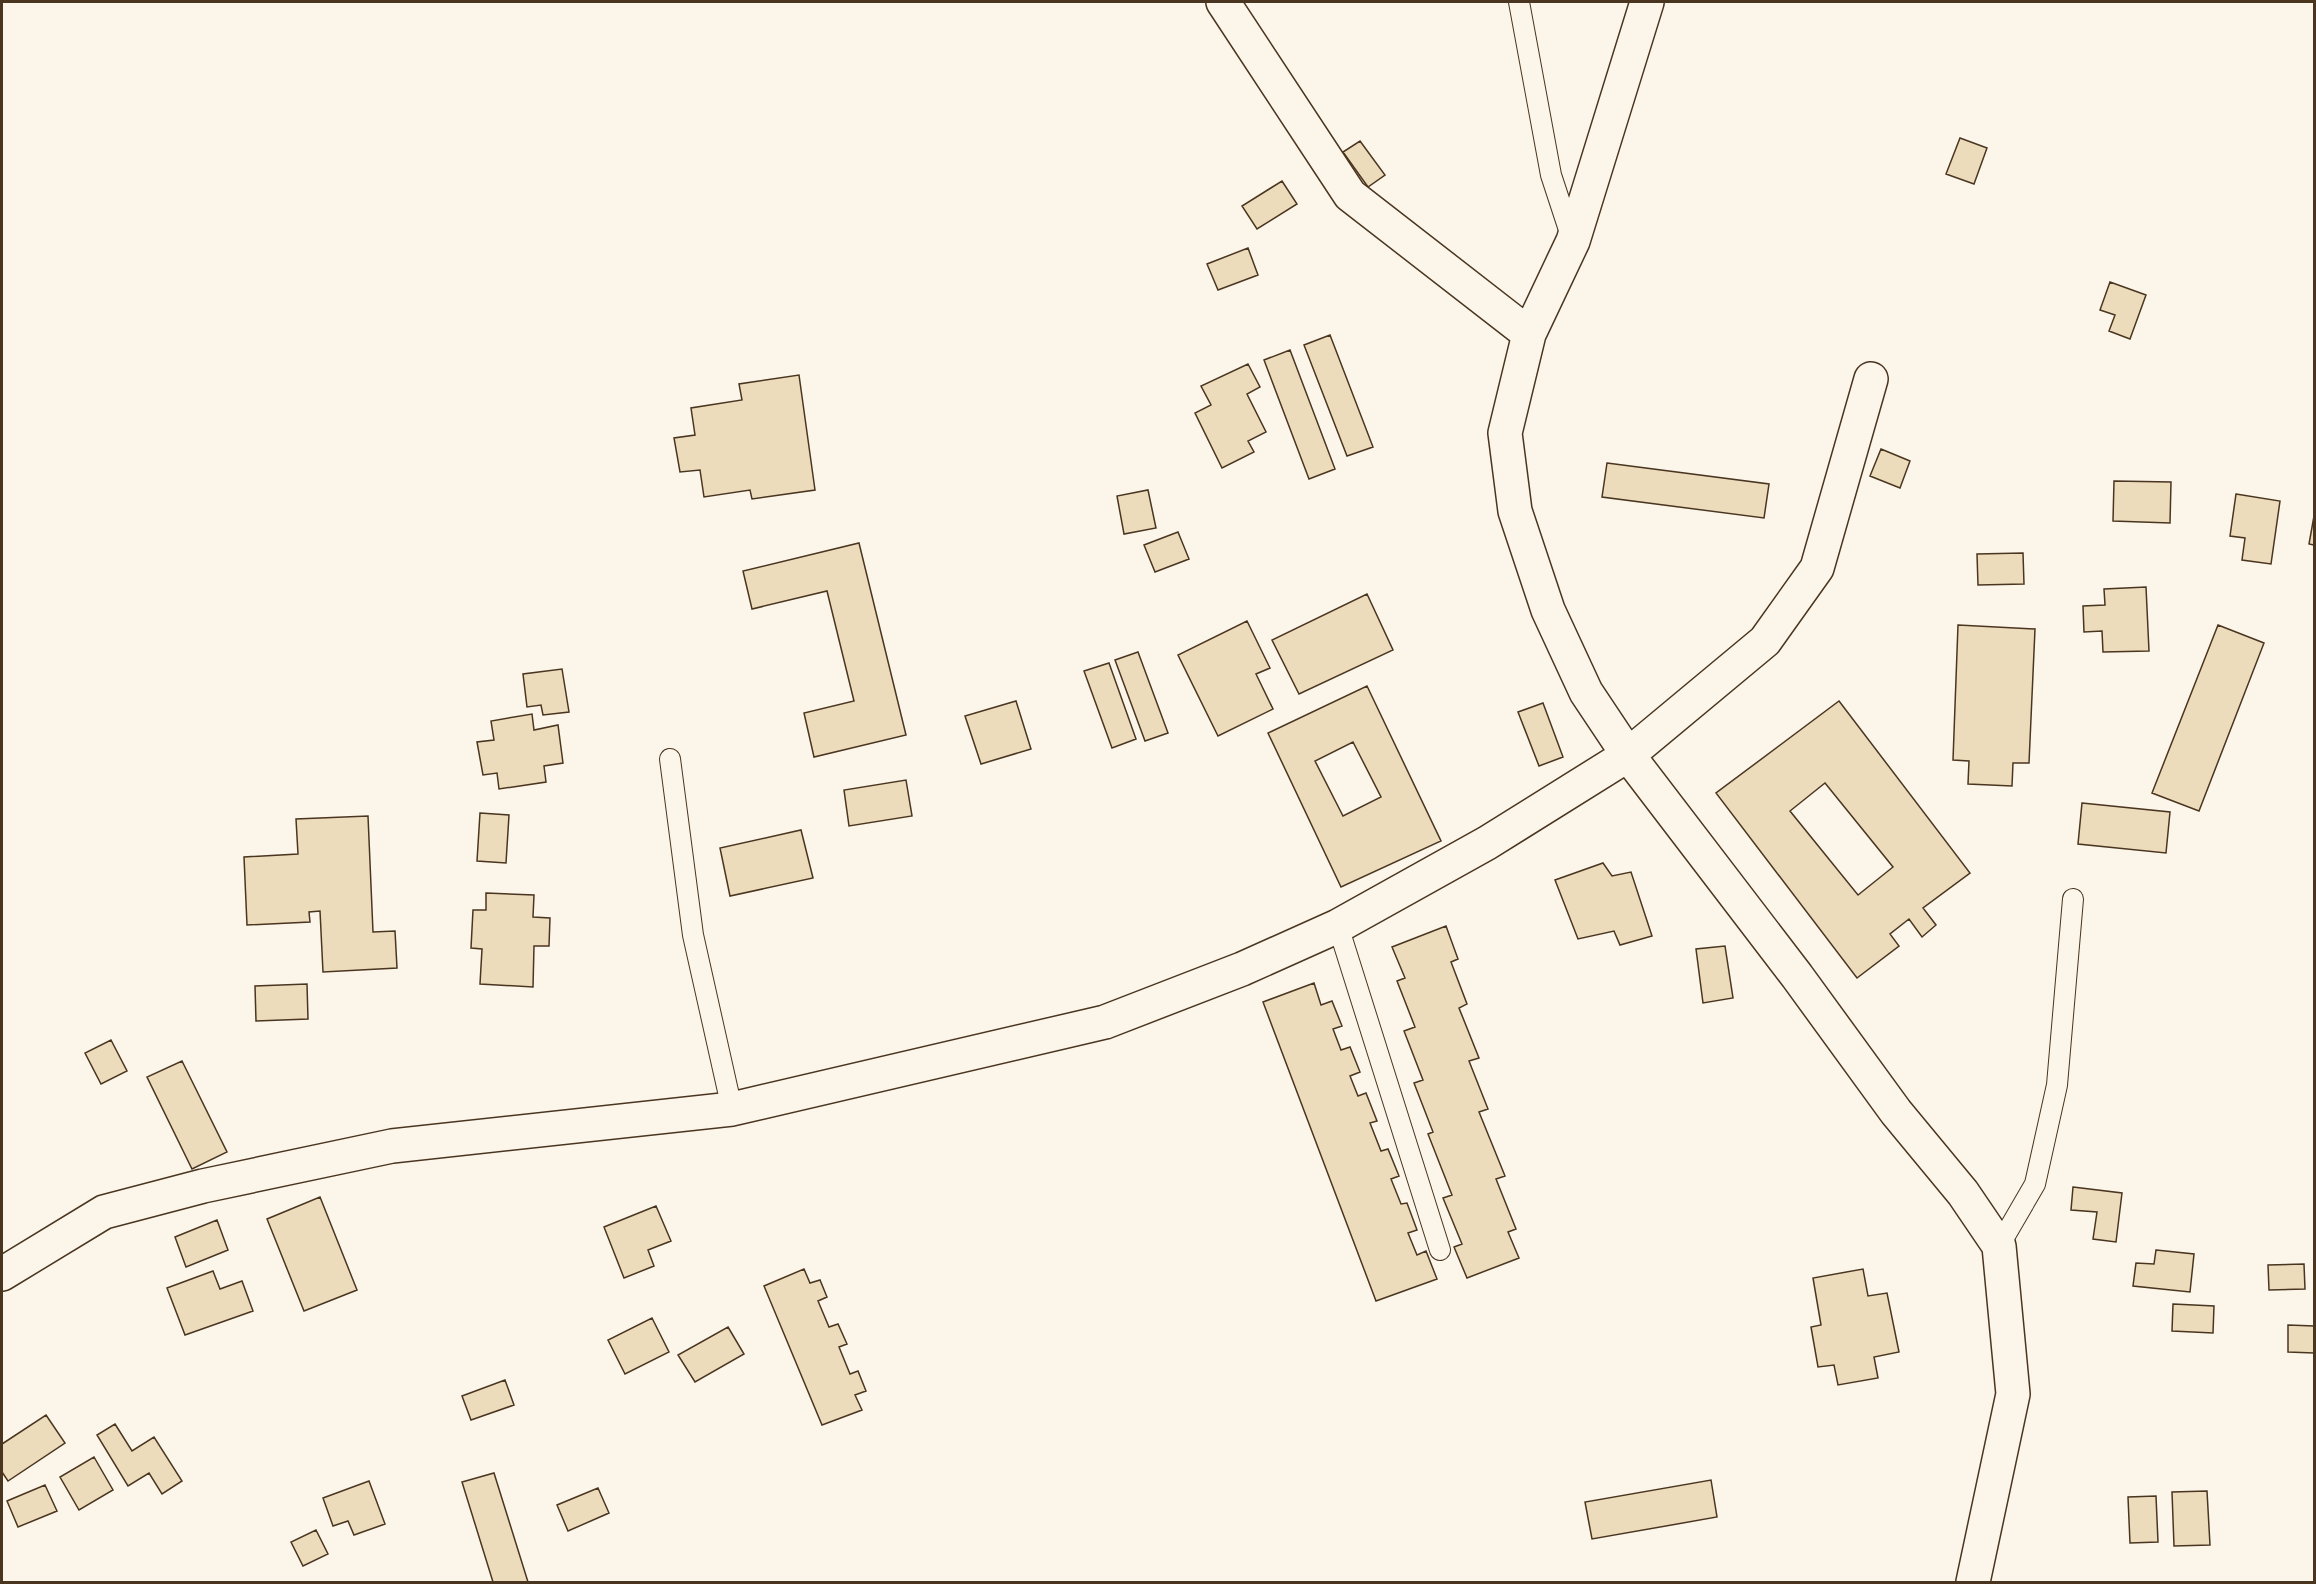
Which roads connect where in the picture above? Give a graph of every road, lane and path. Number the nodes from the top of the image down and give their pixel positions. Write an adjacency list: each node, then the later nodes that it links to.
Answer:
1 (1223, 2): 5 (street)
2 (1519, 2): 4 (lane)
3 (1647, 2): 4 (street)
4 (1573, 241): 5 (street)
5 (1529, 334): 7 (street)
6 (1871, 379): 7 (street)
7 (1628, 754): 10 (street); 12 (street)
8 (670, 759): 11 (lane)
9 (2073, 898): 12 (lane)
10 (1338, 926): 11 (street); 13 (lane)
11 (732, 1109): 14 (street)
12 (1999, 1246): 15 (street)
13 (1440, 1250)
14 (2, 1274)
15 (1973, 1582)

